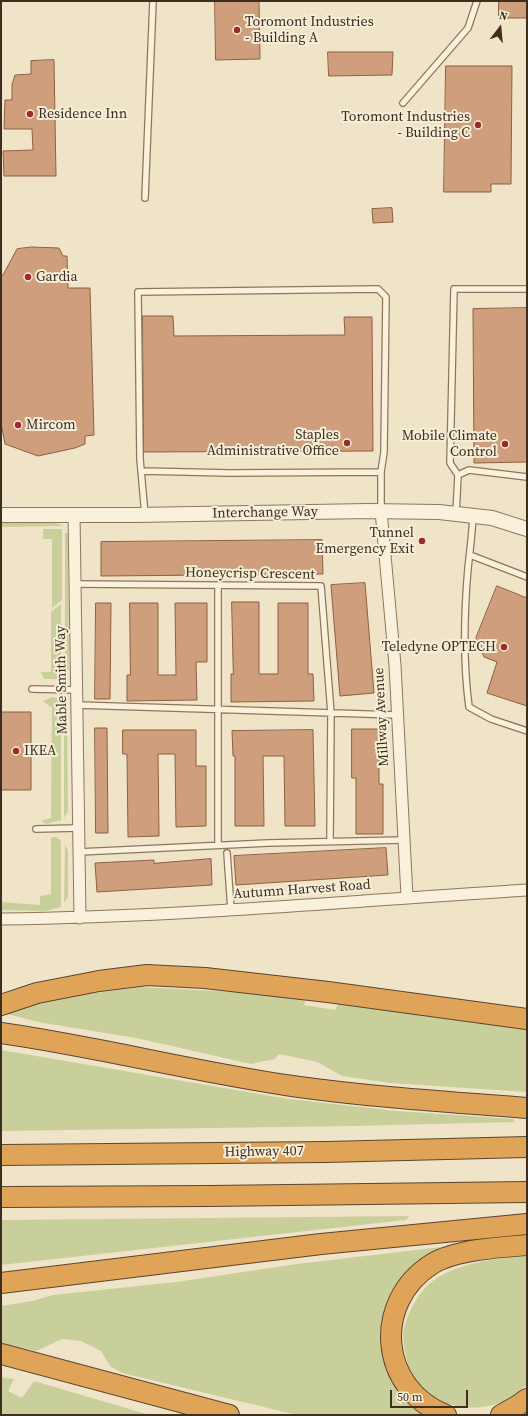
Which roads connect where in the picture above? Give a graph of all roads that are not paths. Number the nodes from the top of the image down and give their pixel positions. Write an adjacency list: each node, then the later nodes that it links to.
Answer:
1 (153, 1): 4 (lane)
2 (477, 1): 3 (lane)
3 (403, 103)
4 (145, 198)
5 (527, 289): 8 (lane)
6 (141, 471): 7 (lane); 7 (lane); 14 (lane)
7 (381, 472): 10 (lane)
8 (458, 475): 9 (lane); 12 (lane)
9 (527, 477)
10 (381, 511): 12 (street, Interchange Way); 14 (street, Interchange Way); 26 (street, Millway Avenue)
11 (74, 514): 13 (street, Interchange Way); 14 (street, Interchange Way); 19 (street, Mable Smith Way)
12 (456, 514): 15 (street, Interchange Way)
13 (1, 515)
14 (145, 515)
15 (473, 516): 16 (street, Interchange Way); 17 (lane)
16 (527, 529)
17 (470, 555): 18 (lane); 27 (lane)
18 (527, 577)
19 (75, 584): 20 (lane, Honeycrisp Crescent); 22 (street, Mable Smith Way)
20 (218, 585): 24 (lane); 25 (lane, Honeycrisp Crescent)
21 (32, 689): 22 (lane)
22 (77, 690): 23 (street, Mable Smith Way)
23 (77, 705): 24 (lane); 28 (street, Mable Smith Way)
24 (218, 709): 25 (lane); 32 (lane)
25 (331, 712): 26 (lane); 31 (lane)
26 (397, 715): 30 (street, Millway Avenue)
27 (527, 731)
28 (79, 828): 29 (lane); 33 (street, Mable Smith Way)
29 (36, 829)
30 (404, 840): 31 (lane); 36 (street, Millway Avenue)
31 (330, 841): 32 (lane)
32 (218, 845): 33 (lane)
33 (79, 852): 38 (street, Mable Smith Way)
34 (227, 853): 37 (lane)
35 (527, 890): 36 (street, Autumn Harvest Road)
36 (407, 897): 37 (street, Autumn Harvest Road)
37 (231, 910): 38 (street, Autumn Harvest Road)
38 (80, 918): 39 (street, Autumn Harvest Road)
39 (1, 919)
40 (1, 1005): 41 (highway)
41 (527, 1019)
42 (1, 1033): 43 (highway)
43 (527, 1108)
44 (527, 1147): 45 (highway, Highway 407)
45 (1, 1154)
46 (527, 1192): 47 (highway)
47 (1, 1197)
48 (527, 1224): 50 (highway)
49 (527, 1245): 54 (highway)
50 (1, 1283)
51 (1, 1354): 53 (highway)
52 (527, 1399): 55 (highway)
53 (229, 1415)
54 (446, 1415)
55 (501, 1415)

